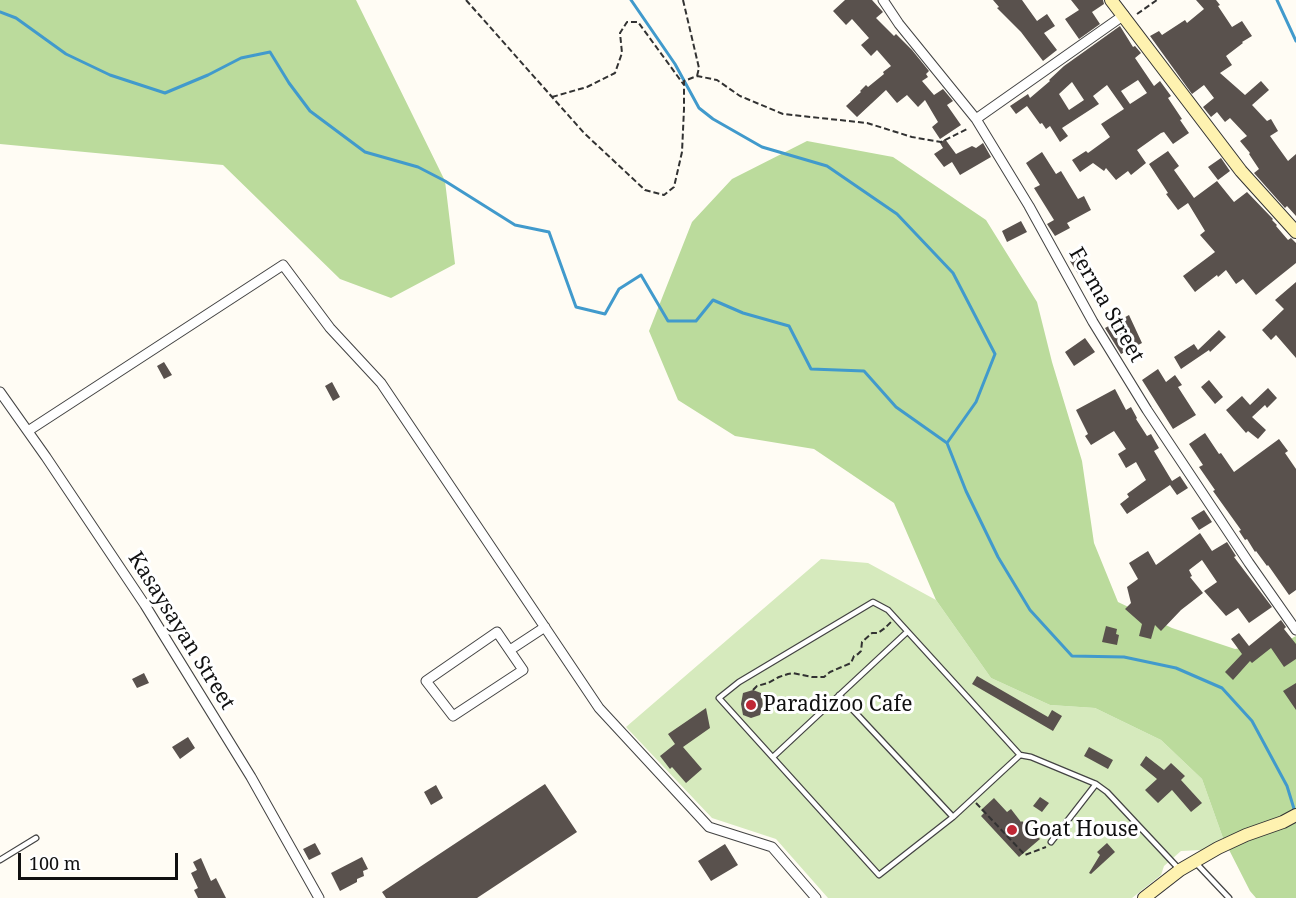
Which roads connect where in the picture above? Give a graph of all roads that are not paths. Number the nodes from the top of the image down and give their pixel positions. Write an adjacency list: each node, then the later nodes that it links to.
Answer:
1 (883, 0): 4 (street, Ferma Street)
2 (1112, 0): 3 (main road)
3 (1124, 15): 4 (street); 5 (main road)
4 (977, 122): 9 (street, Ferma Street)
5 (1296, 232)
6 (0, 392): 7 (street, Kasaysayan Street)
7 (28, 431): 8 (street); 23 (street, Kasaysayan Street)
8 (544, 627): 11 (street); 24 (street)
9 (1296, 630)
10 (907, 632): 12 (lane); 13 (lane); 14 (lane)
11 (510, 650): 11 (street)
12 (839, 695): 14 (lane); 17 (lane)
13 (1020, 755): 15 (lane); 17 (lane)
14 (773, 757): 17 (lane)
15 (1096, 784): 19 (lane); 22 (lane)
16 (1296, 815): 21 (main road)
17 (953, 818)
18 (36, 838): 20 (lane)
19 (1051, 842)
20 (0, 860)
21 (1195, 861): 22 (main road); 26 (lane)
22 (1180, 870): 25 (main road)
23 (319, 898)
24 (816, 898)
25 (1143, 898)
26 (1229, 898)

